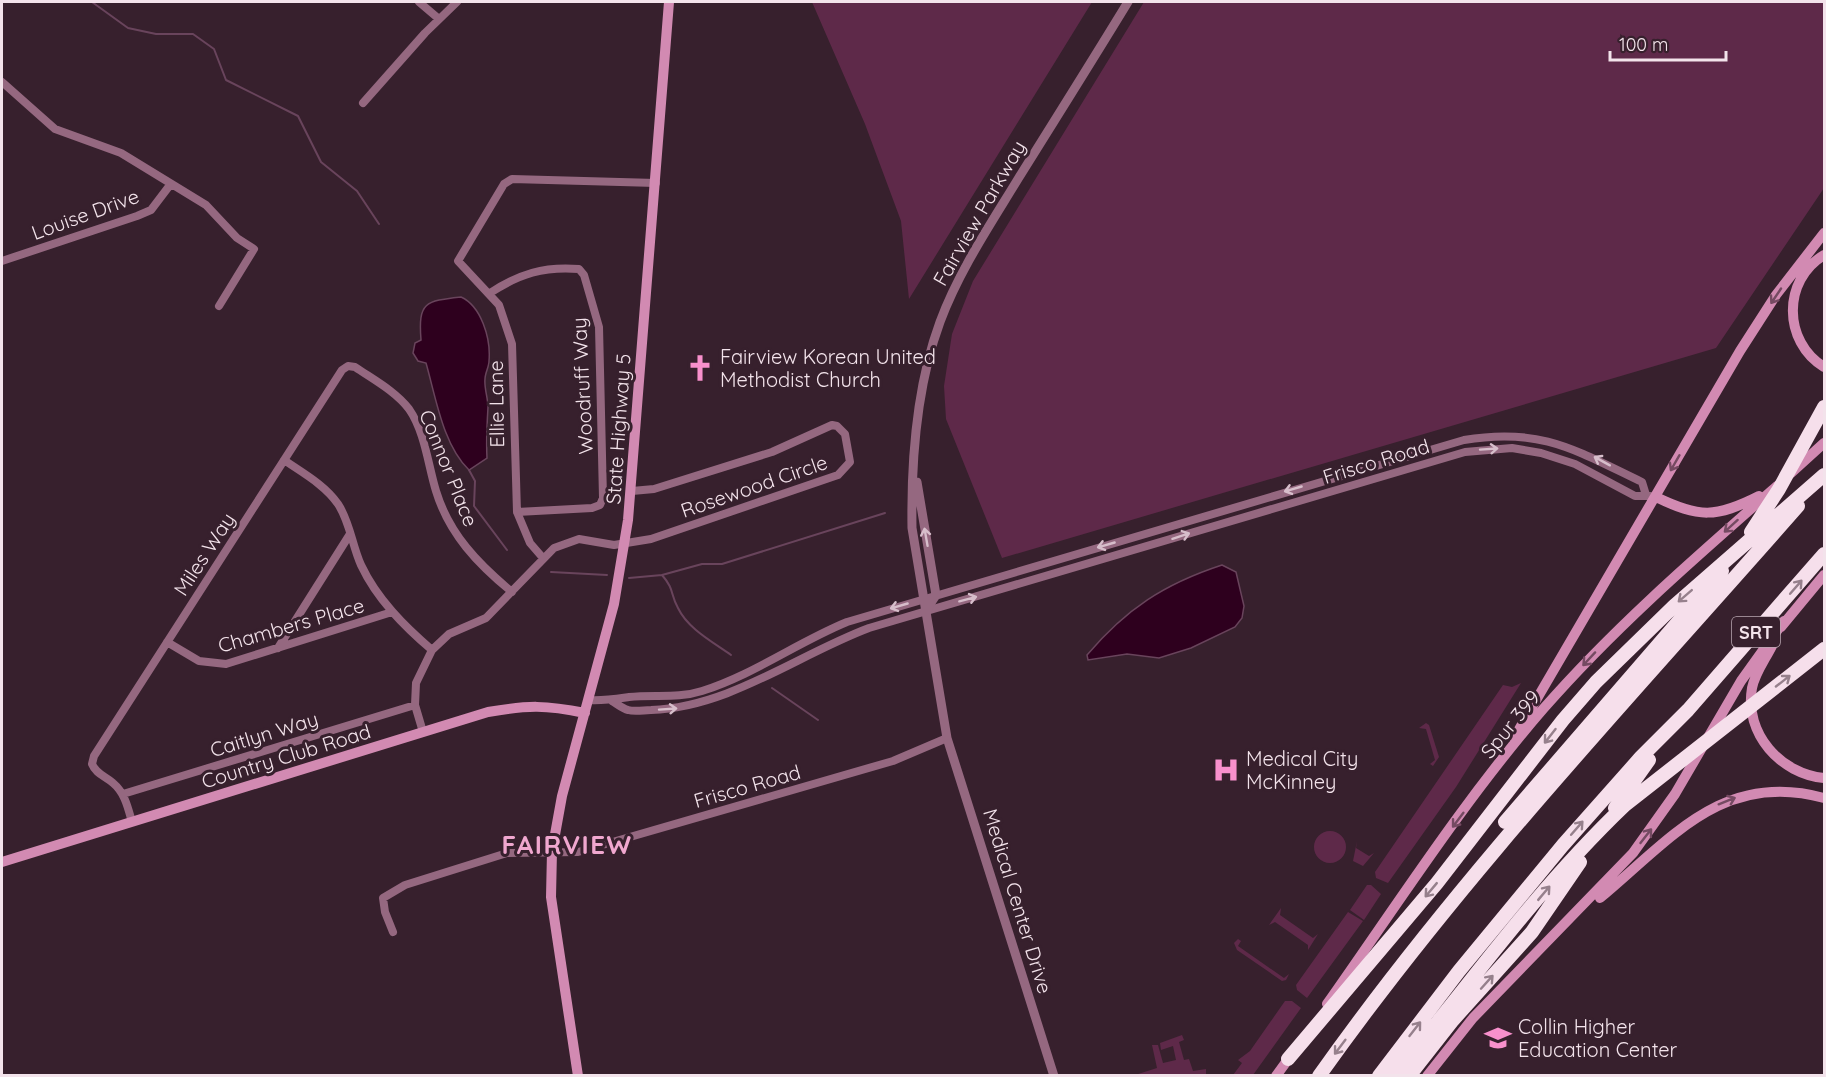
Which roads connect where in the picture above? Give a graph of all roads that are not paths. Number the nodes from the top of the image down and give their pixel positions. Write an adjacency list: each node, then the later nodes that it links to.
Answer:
1 (418, 2): 5 (street)
2 (457, 2): 5 (street)
3 (669, 2): 8 (main road, State Highway 5)
4 (1128, 2): 22 (street, Fairview Parkway)
5 (439, 20): 7 (street)
6 (2, 82): 9 (street)
7 (363, 102)
8 (656, 183): 13 (street, Ellie Lane); 25 (main road, State Highway 5)
9 (170, 185): 12 (street, Louise Drive); 14 (street)
10 (1824, 233): 26 (main road, one-way to 26)
11 (1824, 255): 16 (main road)
12 (2, 261)
13 (490, 293): 28 (street, Ellie Lane); 28 (street, Woodruff Way)
14 (219, 306)
15 (348, 366): 21 (street, Miles Way); 37 (street, Connor Place)
16 (1824, 368)
17 (1824, 407): 65 (highway)
18 (1464, 440): 20 (street); 26 (street, one-way to 18); 27 (street, one-way to 27)
19 (1824, 443): 24 (main road, Spur 399)
20 (1465, 452): 26 (street, Frisco Road, one-way to 26); 29 (street, Frisco Road)
21 (284, 460): 30 (street); 43 (street, Miles Way)
22 (915, 464): 38 (street, Fairview Parkway, one-way to 22); 39 (street, Fairview Parkway)
23 (1824, 476): 65 (highway); 66 (highway, one-way to 66)
24 (1775, 487): 26 (main road); 56 (main road, Spur 399, one-way to 56)
25 (632, 491): 31 (main road, State Highway 5); 31 (street, Rosewood Circle)
26 (1651, 496): 56 (main road)
27 (1251, 501): 29 (street); 33 (street, one-way to 33)
28 (517, 512): 34 (street, Ellie Lane)
29 (1255, 514): 35 (street, Frisco Road, one-way to 29)
30 (350, 534): 40 (street); 44 (street)
31 (624, 545): 34 (street); 49 (main road, State Highway 5)
32 (1824, 554): 52 (highway, SRT, one-way to 32)
33 (1067, 557): 35 (street); 38 (street)
34 (543, 558): 37 (street)
35 (1071, 570): 41 (street, Frisco Road, one-way to 35)
36 (1824, 575): 42 (main road)
37 (512, 592): 46 (street)
38 (936, 595): 39 (street); 41 (street)
39 (923, 599): 41 (street, Fairview Parkway); 47 (street, one-way to 47)
40 (392, 612): 44 (street, Chambers Place); 46 (street)
41 (925, 612): 48 (street, Frisco Road); 55 (street, Fairview Parkway)
42 (1784, 621): 57 (main road); 63 (main road, one-way to 42)
43 (167, 642): 44 (street, Chambers Place); 58 (street, Miles Way)
44 (278, 648)
45 (1824, 649): 72 (highway, one-way to 45)
46 (432, 650): 51 (street)
47 (769, 661): 48 (street); 50 (street)
48 (774, 672): 50 (street, Frisco Road, one-way to 48)
49 (588, 700): 50 (street); 53 (main road, State Highway 5)
50 (612, 701)
51 (415, 705): 54 (street); 58 (street, Caitlyn Way)
52 (1688, 710): 71 (highway, SRT, one-way to 52); 73 (highway, one-way to 52)
53 (585, 713): 54 (main road, Country Club Road); 61 (main road, State Highway 5)
54 (423, 732): 60 (main road, Country Club Road)
55 (947, 738): 61 (street, Frisco Road); 68 (street, Medical Center Drive)
56 (1493, 774): 66 (main road, Spur 399, one-way to 66)
57 (1824, 778)
58 (123, 794): 60 (street)
59 (1824, 798): 63 (main road, one-way to 59)
60 (132, 822): 62 (main road, Country Club Road)
61 (552, 851): 64 (street, Frisco Road); 67 (main road, State Highway 5)
62 (2, 862)
63 (1564, 926): 74 (main road)
64 (393, 932)
65 (1426, 933): 70 (highway, one-way to 70)
66 (1288, 1059): 69 (main road, Spur 399)
67 (578, 1076)
68 (1054, 1076)
69 (1276, 1076)
70 (1318, 1076)
71 (1379, 1076)
72 (1395, 1076)
73 (1409, 1076)
74 (1427, 1076)

